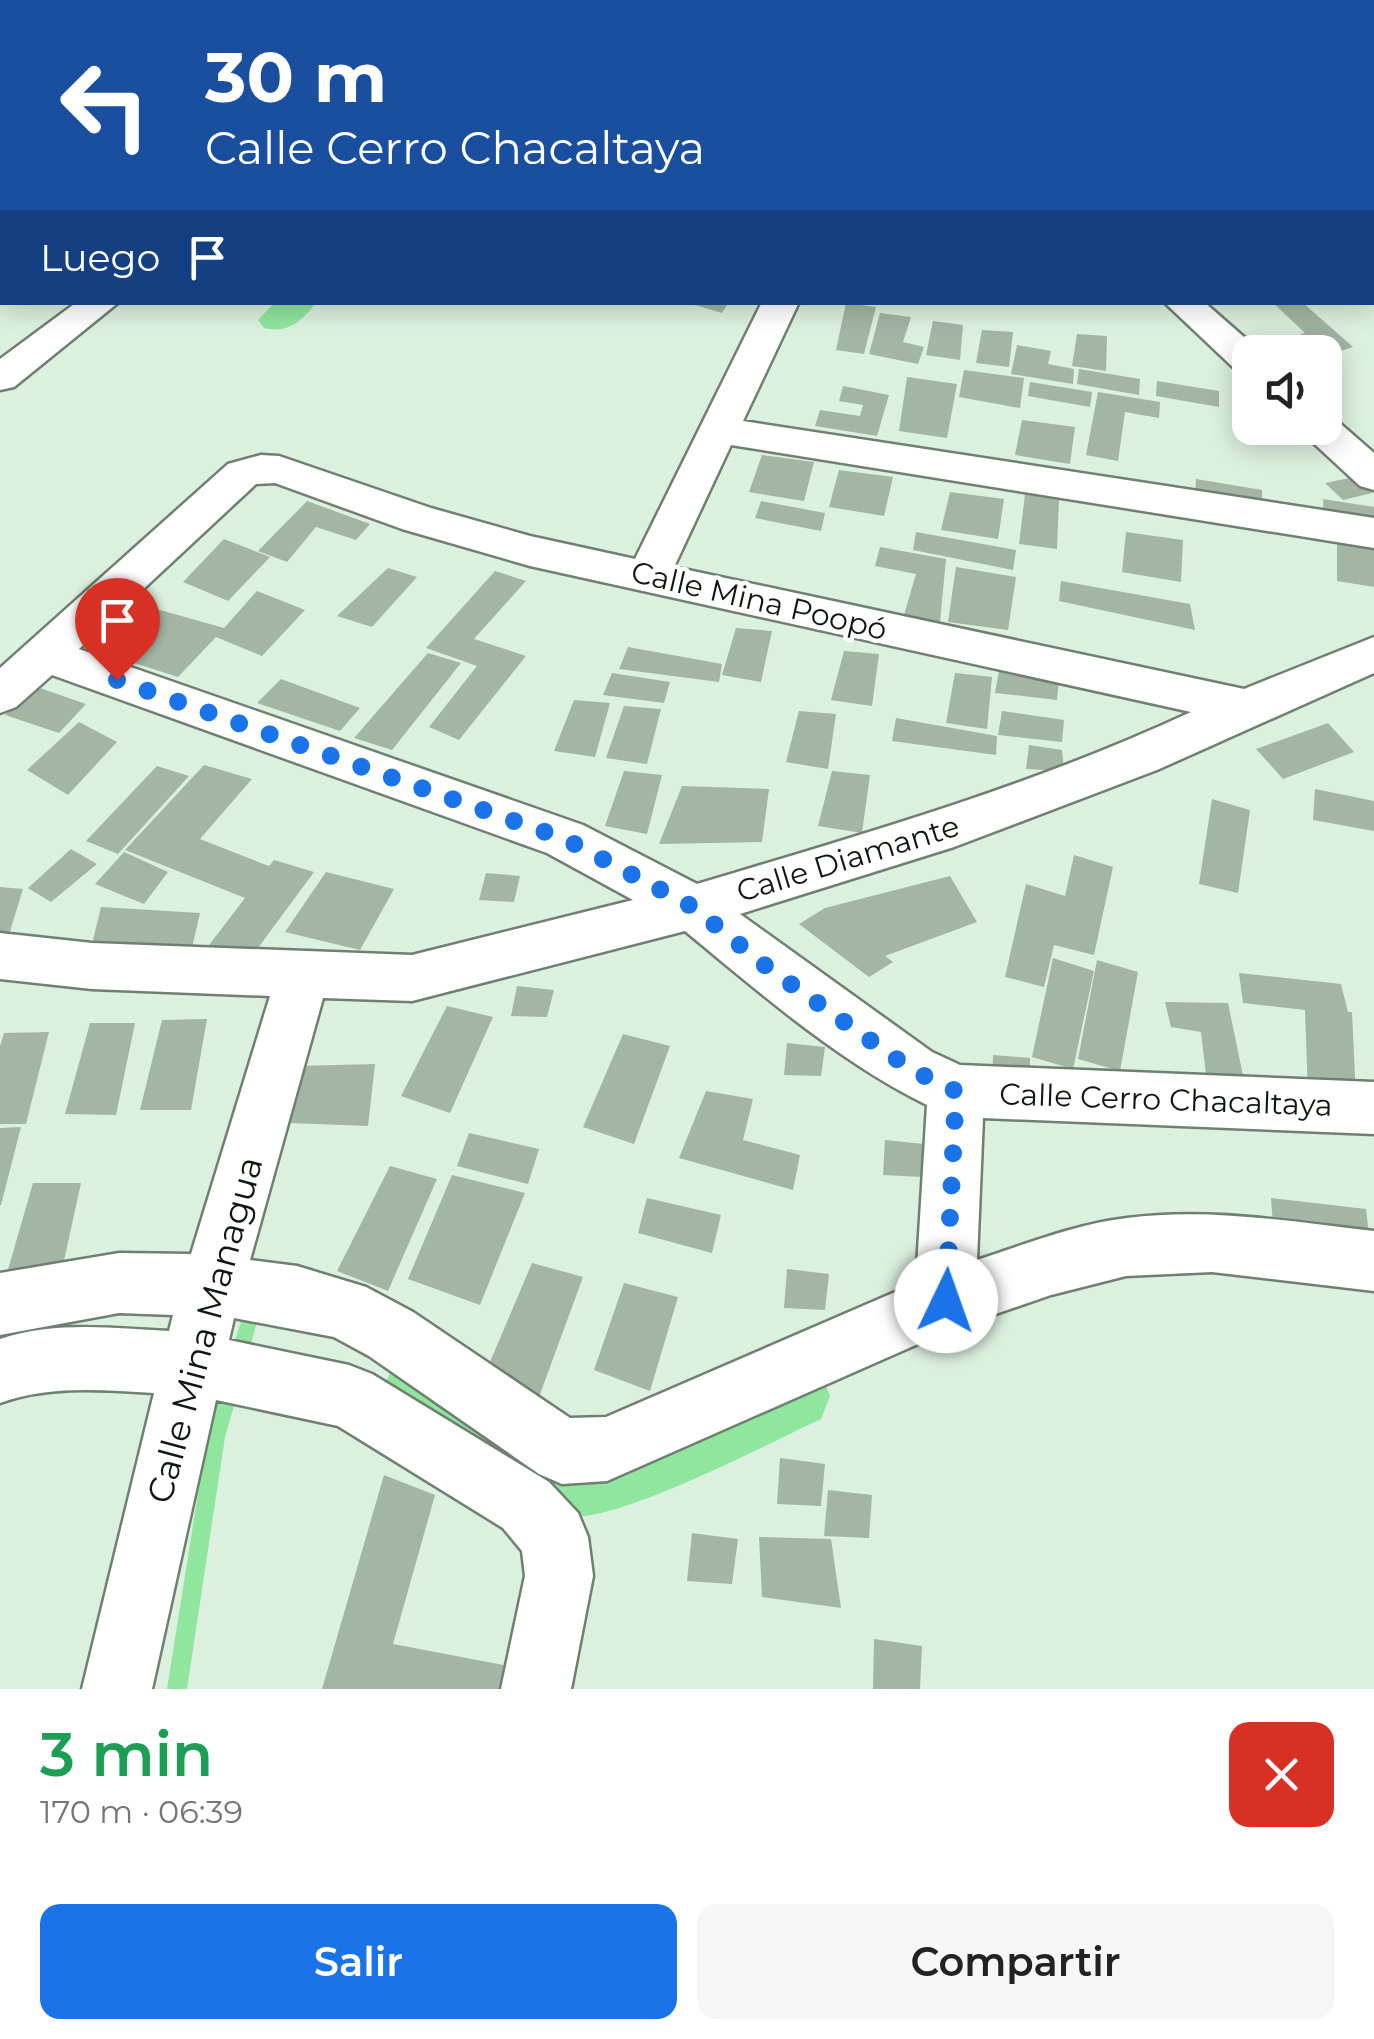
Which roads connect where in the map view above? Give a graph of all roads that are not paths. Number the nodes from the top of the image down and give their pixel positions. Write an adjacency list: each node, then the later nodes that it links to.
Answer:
1 (96, 305): 5 (street)
2 (781, 305): 6 (street)
3 (1185, 305): 4 (street)
4 (1232, 347)
5 (0, 378)
6 (722, 432): 9 (street); 10 (street)
7 (1340, 445): 8 (street)
8 (1374, 476)
9 (1374, 533)
10 (648, 576): 11 (street, Calle Mina Poopó); 14 (street, Calle Mina Poopó)
11 (46, 655): 13 (street); 15 (street, Calle Cerro Chacaltaya)
12 (1366, 670): 14 (street, Calle Diamante)
13 (0, 695)
14 (1246, 707): 15 (street, Calle Diamante)
15 (693, 907): 17 (street, Calle Diamante); 18 (street, Calle Cerro Chacaltaya)
16 (0, 956): 17 (street, Calle Diamante)
17 (303, 974): 21 (street, Calle Mina Managua)
18 (956, 1091): 19 (street, Calle Cerro Chacaltaya); 22 (street)
19 (1374, 1108)
20 (1374, 1261): 22 (street)
21 (212, 1285): 22 (street); 23 (street); 24 (street, Calle Mina Managua)
22 (946, 1301)
23 (0, 1304)
24 (192, 1364): 25 (street); 26 (street, Calle Mina Managua); 27 (street)
25 (0, 1371)
26 (117, 1689)
27 (536, 1689)

